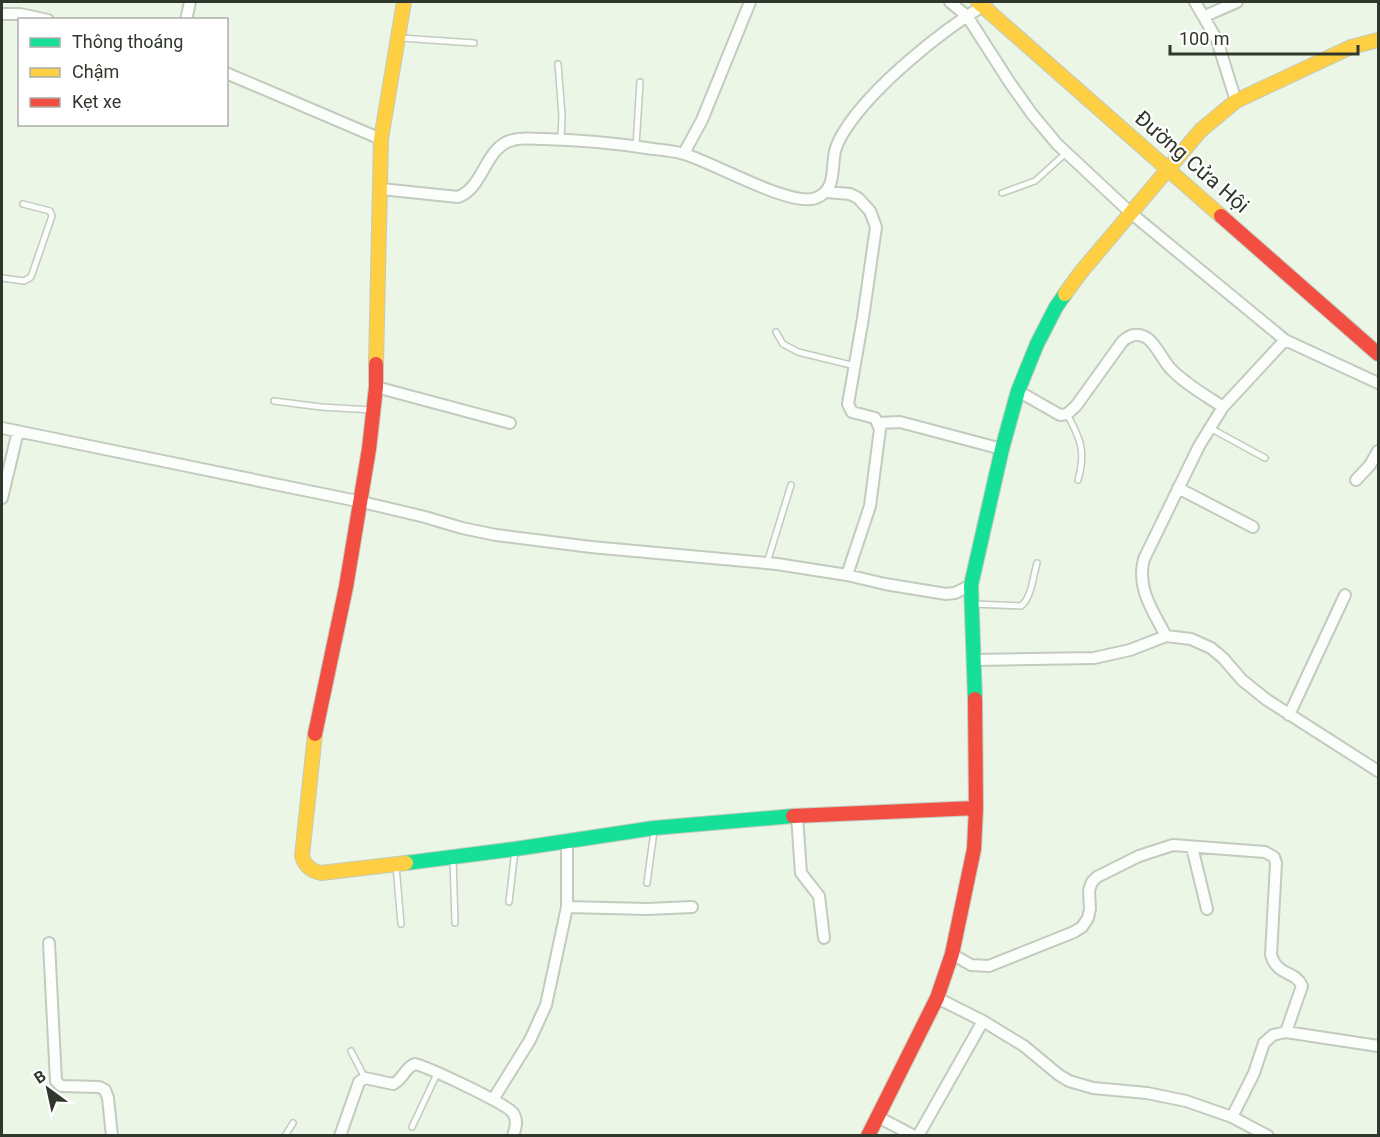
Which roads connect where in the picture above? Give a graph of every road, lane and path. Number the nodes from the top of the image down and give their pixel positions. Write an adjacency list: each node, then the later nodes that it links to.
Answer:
1 (190, 2): 12 (street)
2 (404, 2): 13 (street)
3 (750, 2): 23 (street)
4 (950, 2): 9 (street)
5 (1195, 2): 10 (street)
6 (1237, 2): 10 (street)
7 (983, 3): 9 (street); 25 (street, Đường Cửa Hội)
8 (2, 14): 11 (street)
9 (967, 16): 24 (street); 27 (street)
10 (1204, 16): 19 (street)
11 (39, 18)
12 (186, 18)
13 (399, 38): 15 (lane); 20 (street)
14 (1378, 40): 19 (street)
15 (474, 43)
16 (558, 64): 21 (lane)
17 (228, 74): 20 (street)
18 (640, 81): 22 (lane)
19 (1236, 101): 25 (street)
20 (381, 140): 26 (street)
21 (561, 140): 22 (street); 26 (street)
22 (636, 146): 23 (street)
23 (684, 153): 27 (street)
24 (1066, 153): 28 (lane); 30 (street)
25 (1168, 169): 30 (street); 34 (street, Đường Cửa Hội)
26 (381, 189): 37 (street)
27 (826, 192): 35 (street)
28 (1002, 193)
29 (23, 204): 31 (lane)
30 (1132, 214): 33 (street); 38 (street)
31 (2, 278)
32 (776, 332): 35 (lane)
33 (1285, 340): 36 (street); 40 (street)
34 (1378, 354)
35 (855, 366): 44 (street)
36 (1378, 383)
37 (376, 387): 41 (street); 43 (street)
38 (1017, 391): 42 (street); 48 (street)
39 (274, 401): 41 (lane)
40 (1223, 407): 42 (street); 46 (street)
41 (373, 410): 56 (street)
42 (1067, 414): 51 (lane)
43 (510, 423)
44 (879, 423): 48 (street); 60 (street)
45 (2, 428): 47 (street)
46 (1210, 428): 50 (lane); 54 (street)
47 (18, 431): 55 (street); 56 (street)
48 (1002, 449): 61 (street)
49 (1378, 451): 52 (street)
50 (1265, 458)
51 (1078, 480)
52 (1356, 480)
53 (791, 485): 58 (lane)
54 (1178, 488): 57 (street); 64 (street)
55 (2, 498)
56 (362, 502): 58 (street); 75 (street)
57 (1253, 526)
58 (767, 563): 60 (street)
59 (1037, 563): 63 (lane)
60 (848, 575): 61 (street)
61 (971, 585): 63 (street)
62 (1345, 595): 66 (street)
63 (972, 604): 65 (street)
64 (1166, 636): 65 (street); 66 (street)
65 (975, 660): 68 (street)
66 (1289, 715): 67 (street)
67 (1378, 771)
68 (976, 808): 69 (street); 85 (street)
69 (797, 816): 70 (street); 83 (street)
70 (654, 828): 71 (street); 76 (lane)
71 (567, 841): 73 (street); 78 (street)
72 (1192, 847): 80 (street); 85 (street); 88 (street)
73 (515, 849): 74 (street); 77 (lane)
74 (453, 856): 75 (street); 81 (lane)
75 (396, 864): 82 (lane)
76 (647, 883)
77 (509, 902)
78 (567, 907): 79 (street); 93 (street)
79 (692, 907)
80 (1207, 909)
81 (455, 923)
82 (401, 924)
83 (824, 938)
84 (49, 943): 98 (street)
85 (952, 954): 86 (street)
86 (937, 998): 87 (street); 94 (street)
87 (983, 1021): 95 (street); 103 (street)
88 (1286, 1032): 89 (street); 95 (street)
89 (1378, 1046)
90 (351, 1051): 92 (lane)
91 (436, 1074): 92 (street); 93 (street); 97 (lane)
92 (365, 1078): 100 (street)
93 (494, 1098): 101 (street)
94 (878, 1117): 102 (street); 103 (street)
95 (1232, 1118): 104 (street)
96 (293, 1123): 99 (lane)
97 (412, 1127)
98 (112, 1136)
99 (285, 1136)
100 (340, 1136)
101 (513, 1136)
102 (868, 1136)
103 (916, 1136)
104 (1268, 1136)

